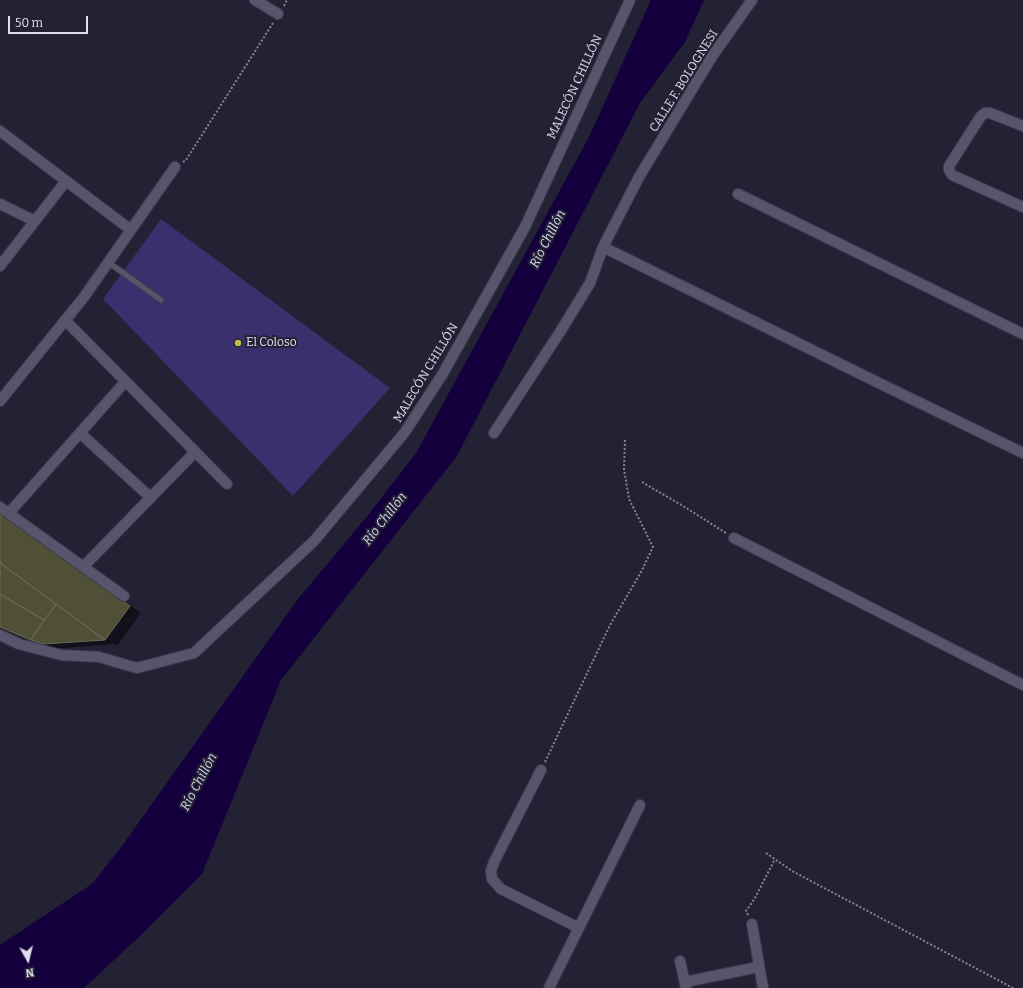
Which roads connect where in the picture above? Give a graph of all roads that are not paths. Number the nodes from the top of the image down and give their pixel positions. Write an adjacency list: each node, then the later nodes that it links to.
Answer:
1 (255, 0): 4 (street)
2 (630, 0): 33 (street, MALECÓN CHILLÓN)
3 (752, 0): 14 (street, CALLE F. BOLOGNESI)
4 (278, 14)
5 (1022, 124): 11 (street)
6 (0, 131): 8 (street)
7 (175, 168): 13 (street)
8 (66, 181): 12 (street); 13 (street)
9 (738, 194): 19 (street)
10 (0, 204): 12 (street)
11 (1023, 207)
12 (35, 221): 16 (street)
13 (130, 230): 15 (street)
14 (603, 247): 23 (street, CALLE F. BOLOGNESI); 25 (street)
15 (108, 262): 17 (lane); 18 (street)
16 (0, 266)
17 (161, 300)
18 (65, 320): 20 (street); 21 (street)
19 (1023, 334)
20 (125, 382): 22 (street); 24 (street)
21 (0, 401)
22 (80, 433): 27 (street); 29 (street)
23 (494, 433)
24 (195, 452): 26 (street); 27 (street)
25 (1023, 453)
26 (227, 484)
27 (151, 498): 31 (street)
28 (0, 507): 29 (street)
29 (9, 513): 31 (street)
30 (734, 538): 34 (street)
31 (84, 566): 32 (street)
32 (124, 596)
33 (0, 635)
34 (1023, 685)
35 (541, 770): 38 (street)
36 (640, 805): 38 (street)
37 (752, 924): 40 (street)
38 (579, 928): 42 (street)
39 (680, 961): 41 (street)
40 (758, 967): 41 (street); 43 (street)
41 (685, 985)
42 (549, 988)
43 (762, 988)

